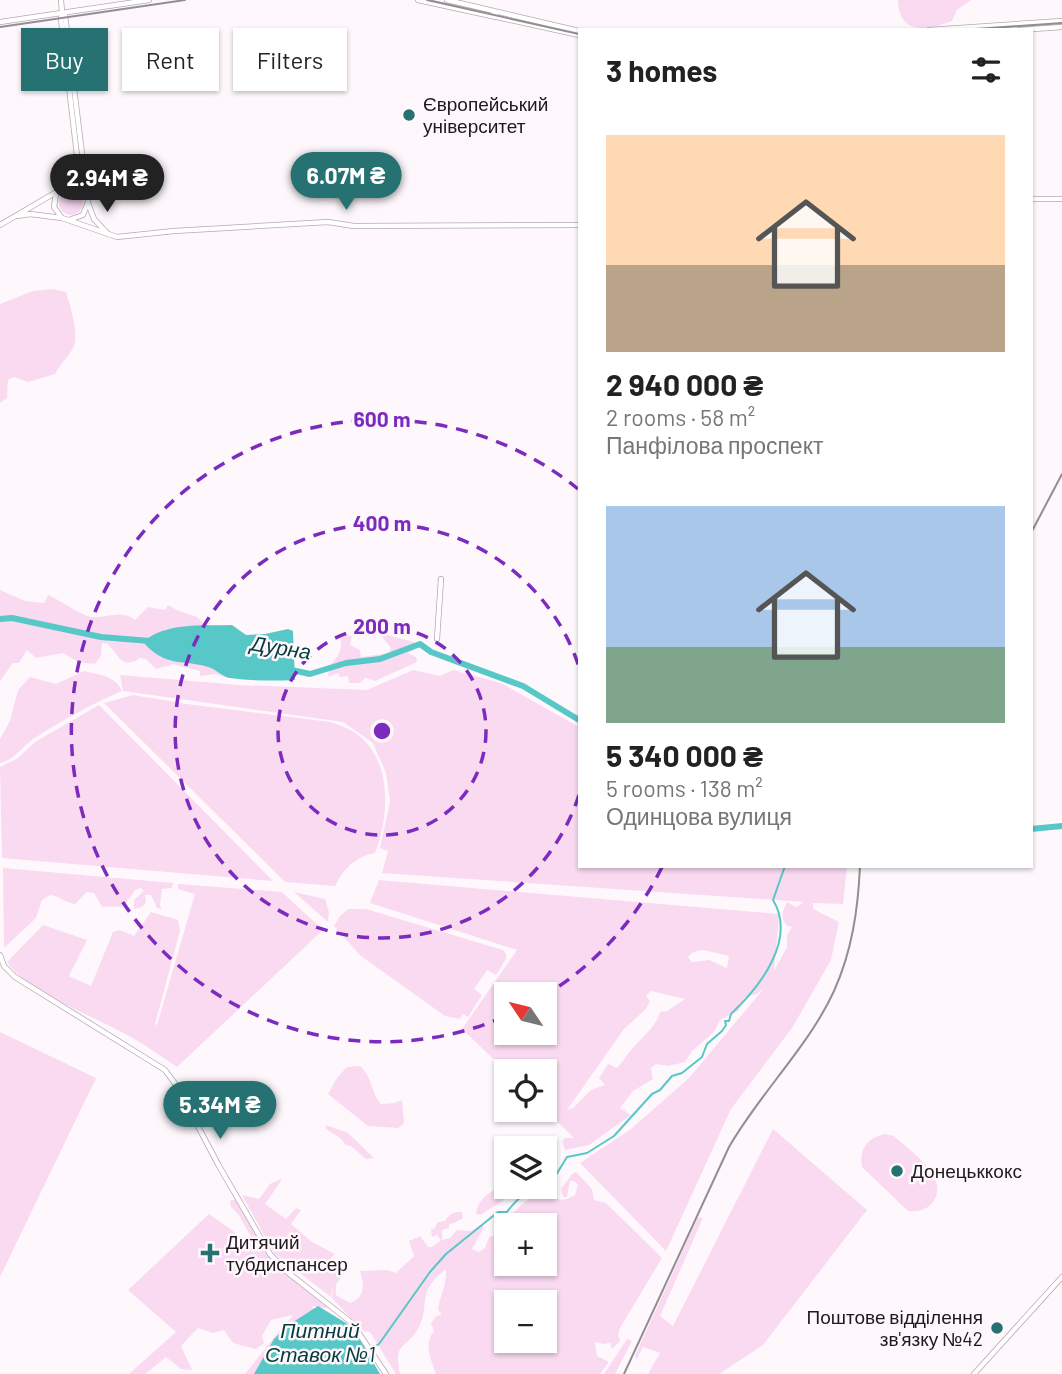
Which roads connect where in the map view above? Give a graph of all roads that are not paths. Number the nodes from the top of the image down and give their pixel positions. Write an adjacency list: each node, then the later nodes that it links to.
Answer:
1 (61, 0): 6 (main road)
2 (149, 0): 6 (main road)
3 (418, 0): 7 (main road)
4 (447, 0): 5 (main road)
5 (493, 11): 7 (main road); 14 (main road)
6 (61, 14): 9 (main road); 15 (main road); 16 (main road)
7 (497, 18): 13 (main road)
8 (1062, 21): 11 (main road)
9 (0, 22)
10 (1062, 27): 12 (main road)
11 (959, 28)
12 (1033, 29)
13 (578, 33)
14 (578, 33)
15 (58, 191): 16 (main road); 19 (main road); 20 (main road)
16 (87, 199): 21 (main road); 24 (main road)
17 (1062, 199): 18 (main road)
18 (1033, 200)
19 (17, 216): 20 (main road); 22 (main road)
20 (62, 218): 21 (main road)
21 (68, 220): 24 (main road)
22 (0, 225)
23 (578, 225): 24 (main road)
24 (111, 236)
25 (441, 579): 26 (main road)
26 (437, 639)
27 (0, 955): 29 (main road)
28 (1062, 1277): 30 (main road)
29 (386, 1374)
30 (974, 1374)

